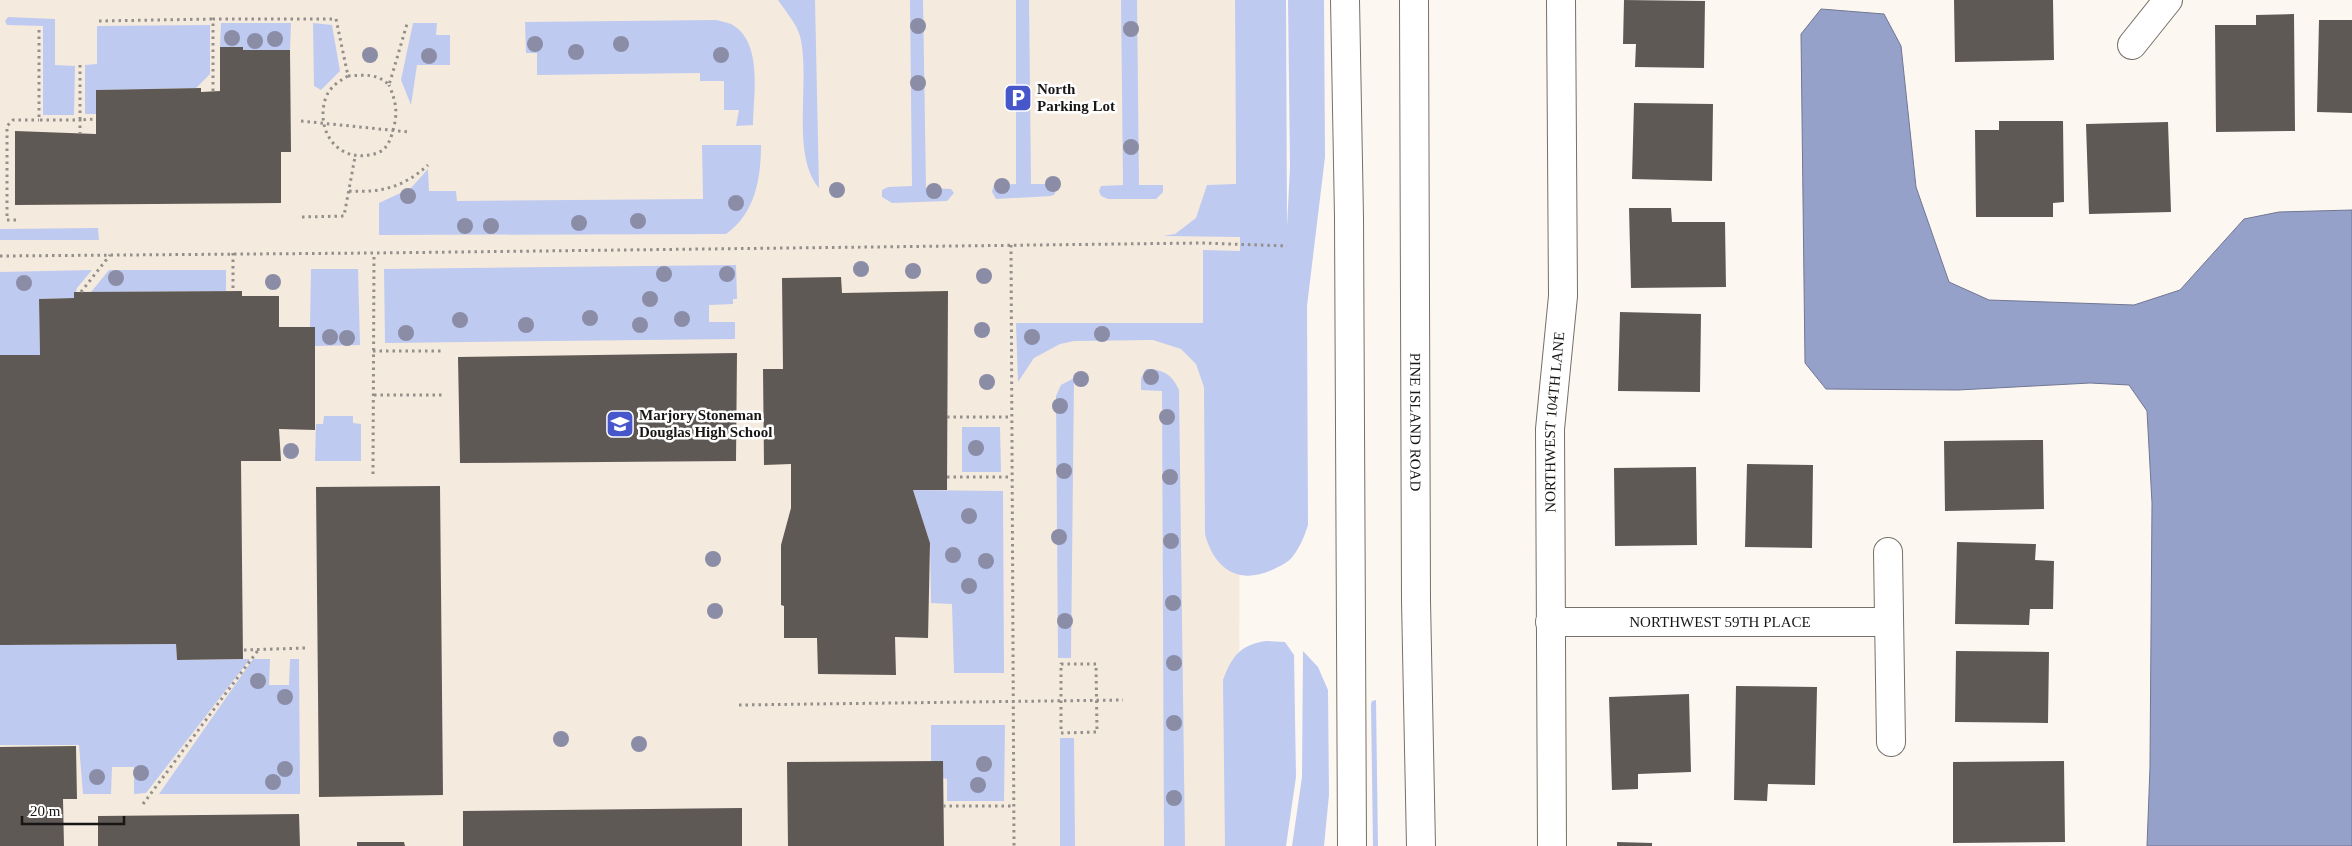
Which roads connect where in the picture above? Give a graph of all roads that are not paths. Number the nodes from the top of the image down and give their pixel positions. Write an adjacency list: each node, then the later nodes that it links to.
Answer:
1 (1346, 0): 10 (main road)
2 (1414, 0): 11 (main road, PINE ISLAND ROAD)
3 (1562, 0): 7 (main road, NORTHWEST 104TH LANE)
4 (2168, 0): 5 (main road)
5 (2132, 45)
6 (1888, 552): 8 (main road)
7 (1550, 622): 8 (main road, NORTHWEST 59TH PLACE); 12 (main road, NORTHWEST 104TH LANE)
8 (1889, 622): 9 (main road)
9 (1891, 742)
10 (1352, 846)
11 (1421, 846)
12 (1552, 846)

